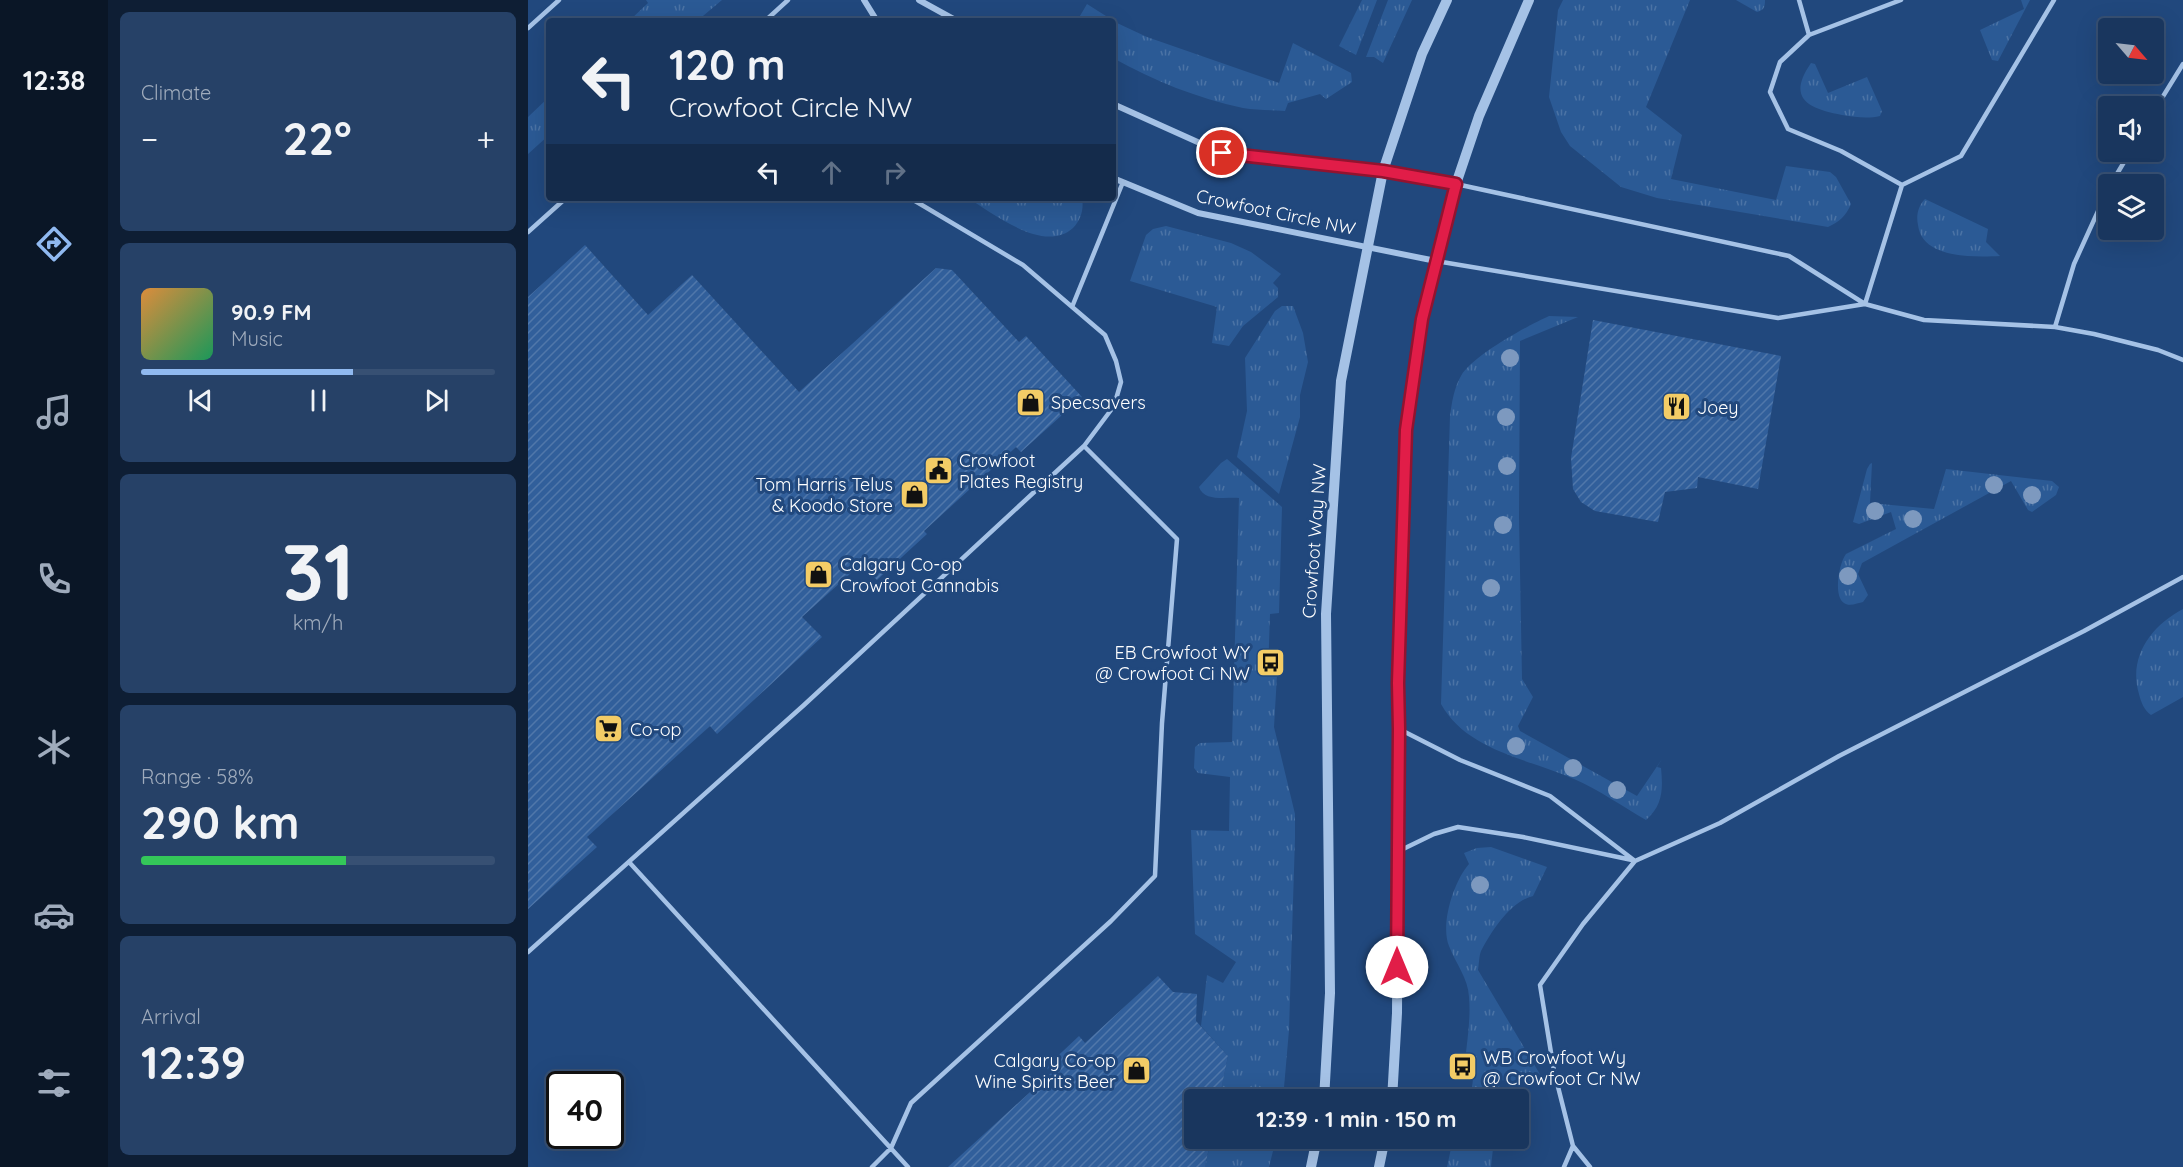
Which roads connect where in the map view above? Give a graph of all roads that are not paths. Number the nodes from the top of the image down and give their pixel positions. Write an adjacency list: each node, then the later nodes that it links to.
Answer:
1 (559, 0): 13 (lane)
2 (788, 0): 10 (lane)
3 (864, 0): 11 (street)
4 (919, 0): 12 (street)
5 (1447, 0): 18 (street, Crowfoot Way NW)
6 (1529, 0): 21 (street)
7 (1799, 0): 14 (lane)
8 (1901, 0): 14 (lane)
9 (2054, 0): 22 (lane)
10 (768, 18)
11 (875, 18)
12 (952, 18)
13 (528, 28)
14 (1809, 35): 22 (lane)
15 (2183, 64): 16 (lane)
16 (2163, 96)
17 (1116, 105): 18 (street)
18 (1383, 171): 21 (street); 29 (street, Crowfoot Way NW)
19 (1116, 179): 20 (street, Crowfoot Circle NW)
20 (1123, 182): 23 (lane); 29 (street, Crowfoot Circle NW)
21 (1456, 184): 30 (street); 31 (lane)
22 (1902, 185): 31 (lane)
23 (1116, 199)
24 (563, 201): 28 (lane)
25 (915, 201): 32 (lane)
26 (1115, 201): 32 (lane)
27 (2098, 212): 33 (lane)
28 (528, 232)
29 (1366, 247): 30 (street, Crowfoot Circle NW); 42 (street, Crowfoot Way NW)
30 (1436, 261): 31 (lane); 37 (street)
31 (1865, 304): 33 (lane)
32 (1072, 307): 35 (lane)
33 (2055, 327): 34 (lane)
34 (2183, 360)
35 (1084, 446): 40 (lane); 45 (lane)
36 (2183, 577): 39 (lane)
37 (1399, 729): 38 (street); 39 (lane)
38 (1397, 852): 39 (lane); 43 (street)
39 (1635, 861): 44 (lane)
40 (629, 862): 41 (lane); 45 (lane)
41 (528, 952)
42 (1325, 1089)
43 (1393, 1089)
44 (1573, 1146): 52 (lane); 53 (lane)
45 (891, 1148): 48 (lane); 49 (lane)
46 (1315, 1149): 50 (street)
47 (1383, 1149): 51 (street)
48 (872, 1167)
49 (908, 1167)
50 (1311, 1167)
51 (1379, 1167)
52 (1564, 1167)
53 (1590, 1167)

